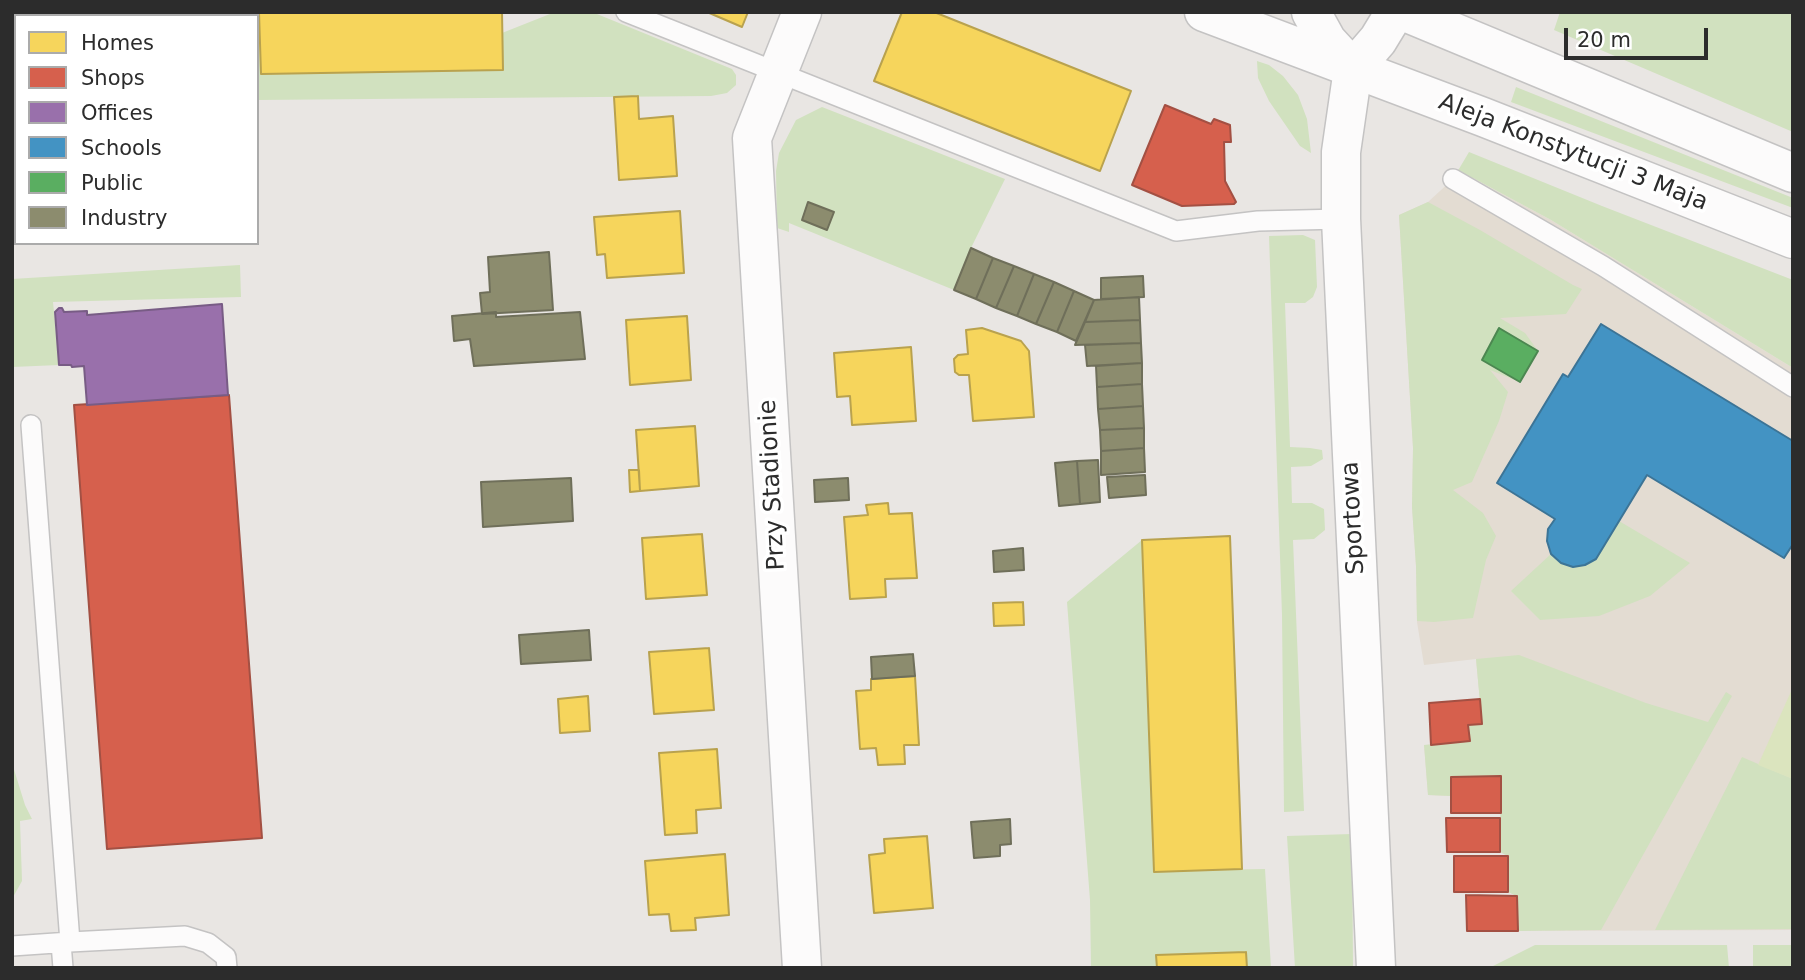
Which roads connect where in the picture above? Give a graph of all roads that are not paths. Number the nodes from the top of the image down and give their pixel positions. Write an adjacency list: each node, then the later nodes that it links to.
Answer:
1 (626, 12): 10 (lane)
2 (802, 12): 10 (street, Przy Stadionie)
3 (1204, 12): 9 (street, Aleja Konstytucji 3 Maja)
4 (1311, 12): 9 (street)
5 (1395, 12): 9 (street)
6 (1405, 12): 8 (street)
7 (1475, 12): 8 (street)
8 (1507, 55): 11 (street)
9 (1353, 69): 13 (street, Sportowa); 14 (street, Aleja Konstytucji 3 Maja)
10 (779, 73): 13 (lane); 21 (street, Przy Stadionie)
11 (1793, 173)
12 (1453, 179): 15 (lane)
13 (1341, 219): 22 (street, Sportowa)
14 (1793, 239)
15 (1793, 387)
16 (31, 425): 17 (lane)
17 (66, 943): 18 (lane); 19 (lane); 20 (lane)
18 (12, 946)
19 (63, 968)
20 (227, 968)
21 (802, 968)
22 (1376, 968)

